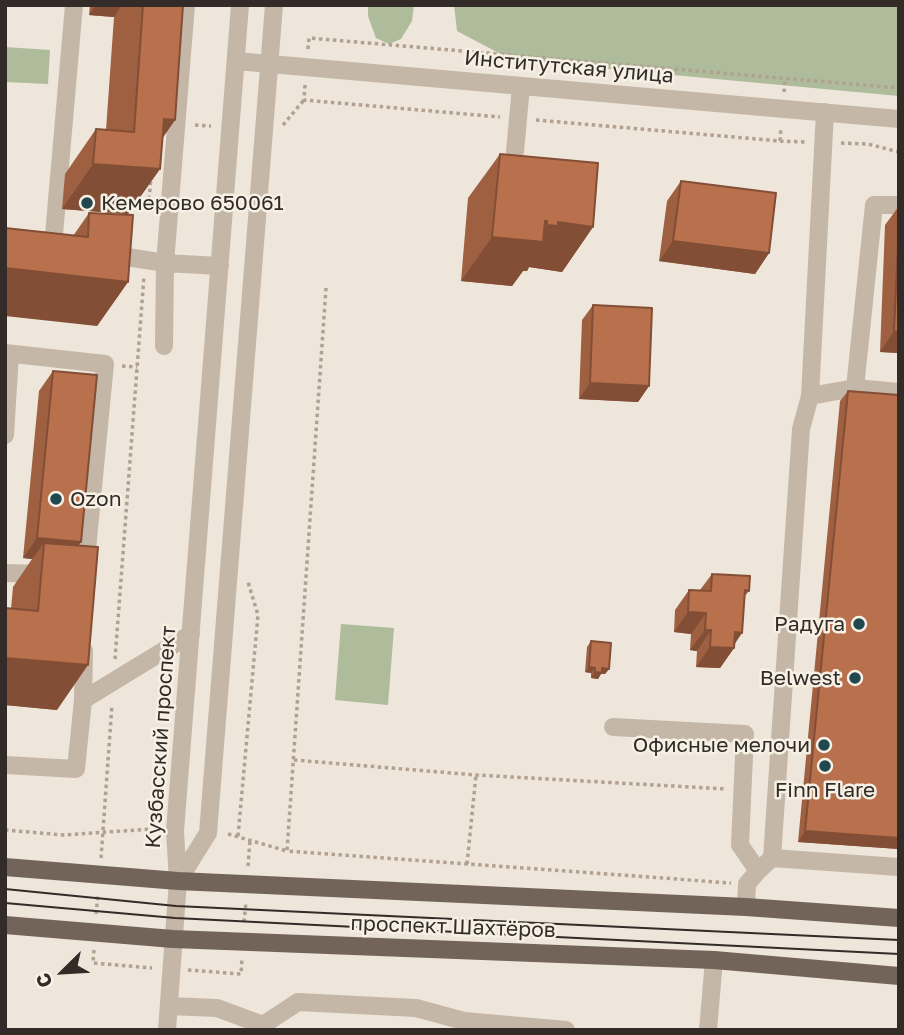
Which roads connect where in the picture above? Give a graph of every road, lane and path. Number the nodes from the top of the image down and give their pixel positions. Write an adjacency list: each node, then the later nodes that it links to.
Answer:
1 (74, 5): 16 (street)
2 (186, 5): 19 (street)
3 (240, 5): 5 (street, Кузбасский проспект)
4 (274, 5): 6 (street, Кузбасский проспект)
5 (236, 61): 6 (street, Институтская улица); 20 (street, Кузбасский проспект)
6 (270, 64): 8 (street, Институтская улица); 50 (street, Кузбасский проспект)
7 (785, 79): 9 (path)
8 (520, 86): 10 (street, Институтская улица); 12 (street)
9 (899, 88)
10 (825, 112): 11 (street, Институтская улица); 26 (street)
11 (899, 119)
12 (515, 152)
13 (151, 177): 14 (path)
14 (149, 204)
15 (899, 205): 24 (street)
16 (53, 246)
17 (92, 252): 18 (street)
18 (145, 260): 19 (street); 31 (path)
19 (165, 262): 20 (street); 22 (street)
20 (220, 266): 30 (street, Кузбасский проспект)
21 (326, 288): 34 (path)
22 (164, 346)
23 (8, 354): 27 (street); 28 (street)
24 (855, 388): 25 (street); 26 (street)
25 (899, 392)
26 (810, 396): 44 (street)
27 (5, 435)
28 (5, 573)
29 (84, 631): 32 (street)
30 (191, 634): 31 (street); 50 (street, Кузбасский проспект)
31 (114, 681): 32 (street); 40 (path)
32 (83, 699): 35 (street)
33 (613, 727): 37 (street)
34 (293, 760): 36 (path); 43 (path)
35 (5, 765)
36 (476, 775): 37 (path); 45 (path)
37 (742, 790): 49 (street)
38 (151, 829): 40 (path)
39 (5, 830): 40 (path)
40 (103, 833): 48 (path)
41 (228, 834): 42 (path)
42 (250, 841): 43 (path); 51 (path)
43 (287, 851): 45 (path)
44 (772, 858): 47 (street); 49 (street)
45 (467, 864): 49 (path)
46 (5, 867): 48 (main road, проспект Шахтёров)
47 (899, 867)
48 (99, 874): 50 (main road, проспект Шахтёров); 55 (path)
49 (753, 878): 52 (street)
50 (178, 881): 51 (main road, проспект Шахтёров); 56 (street)
51 (247, 884): 52 (main road, проспект Шахтёров); 57 (path)
52 (746, 907): 53 (main road, проспект Шахтёров)
53 (899, 918)
54 (5, 925): 55 (main road, проспект Шахтёров)
55 (95, 932): 56 (main road, проспект Шахтёров); 59 (path)
56 (173, 939): 57 (main road, проспект Шахтёров); 59 (street)
57 (243, 941): 58 (main road, проспект Шахтёров); 59 (path)
58 (714, 960): 60 (main road, проспект Шахтёров); 65 (street)
59 (171, 969): 61 (street)
60 (899, 976)
61 (169, 1006): 62 (street); 63 (street)
62 (265, 1027): 64 (street)
63 (167, 1030)
64 (566, 1030)
65 (708, 1030)

